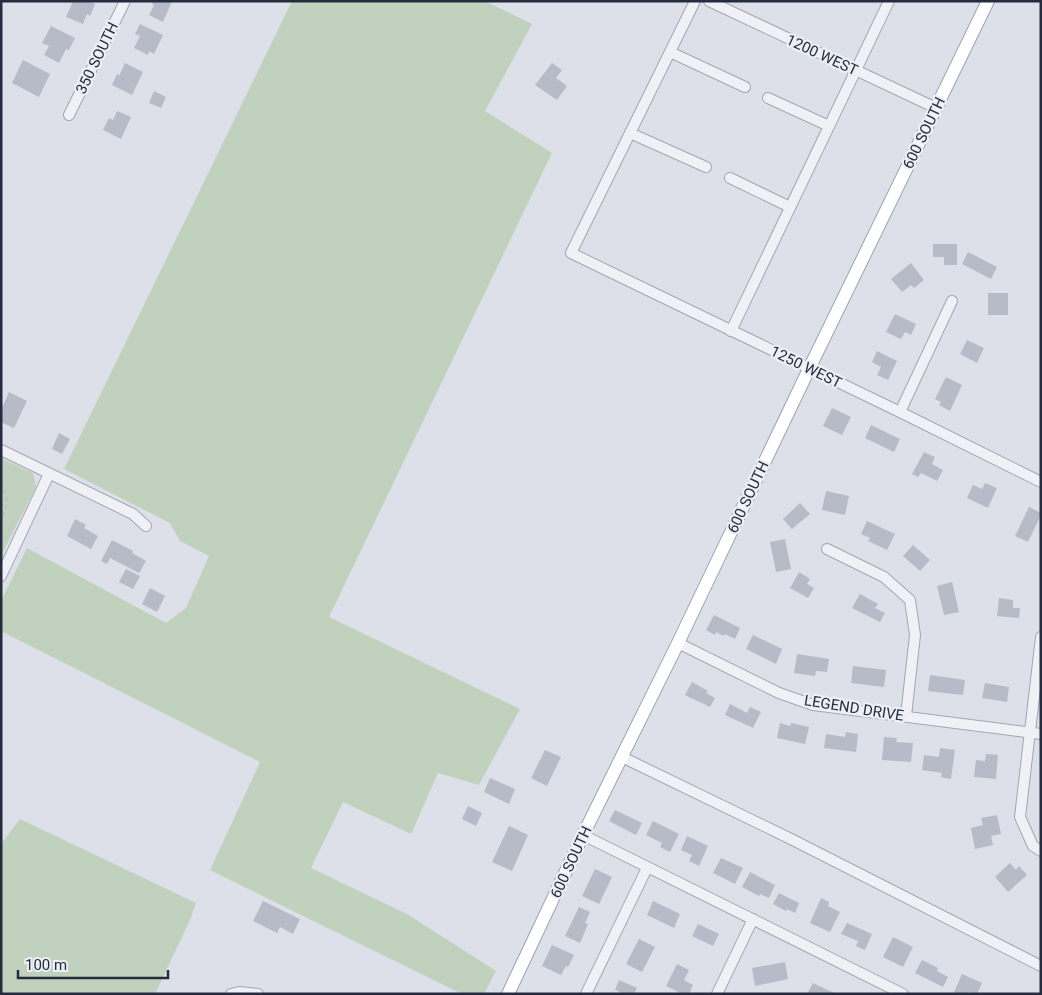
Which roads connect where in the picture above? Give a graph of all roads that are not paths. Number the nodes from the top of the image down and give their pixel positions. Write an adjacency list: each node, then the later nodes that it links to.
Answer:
1 (125, 1): 11 (street, 350 SOUTH)
2 (695, 1): 6 (street)
3 (709, 1): 7 (street, 1200 WEST)
4 (889, 1): 7 (street)
5 (988, 1): 10 (main road, 600 SOUTH)
6 (670, 52): 8 (street); 13 (street)
7 (855, 71): 10 (street, 1200 WEST); 12 (street)
8 (745, 87)
9 (768, 98): 12 (street)
10 (936, 108): 19 (main road, 600 SOUTH)
11 (70, 115)
12 (829, 126): 16 (street)
13 (630, 133): 14 (street); 18 (street, 1250 WEST)
14 (706, 167)
15 (730, 178): 16 (street)
16 (790, 207): 18 (street)
17 (952, 301): 20 (street)
18 (731, 331): 19 (street, 1250 WEST)
19 (809, 369): 20 (street, 1250 WEST); 28 (main road, 600 SOUTH)
20 (900, 412): 23 (street, 1250 WEST)
21 (1, 450): 22 (street)
22 (49, 474): 24 (street); 26 (street)
23 (1041, 482)
24 (146, 526)
25 (827, 549): 29 (street)
26 (1, 576)
27 (1041, 637): 30 (street)
28 (678, 643): 29 (street, LEGEND DRIVE); 32 (main road, 600 SOUTH)
29 (906, 716): 30 (street, LEGEND DRIVE)
30 (1029, 732): 31 (street, LEGEND DRIVE); 34 (street)
31 (1041, 734)
32 (622, 757): 33 (main road, 600 SOUTH); 37 (street)
33 (583, 835): 35 (street); 40 (main road, 600 SOUTH)
34 (1041, 851)
35 (647, 868): 36 (street); 41 (street)
36 (753, 919): 42 (street); 43 (street)
37 (1041, 966)
38 (231, 994): 39 (street)
39 (258, 994)
40 (508, 994)
41 (586, 994)
42 (717, 994)
43 (903, 994)

